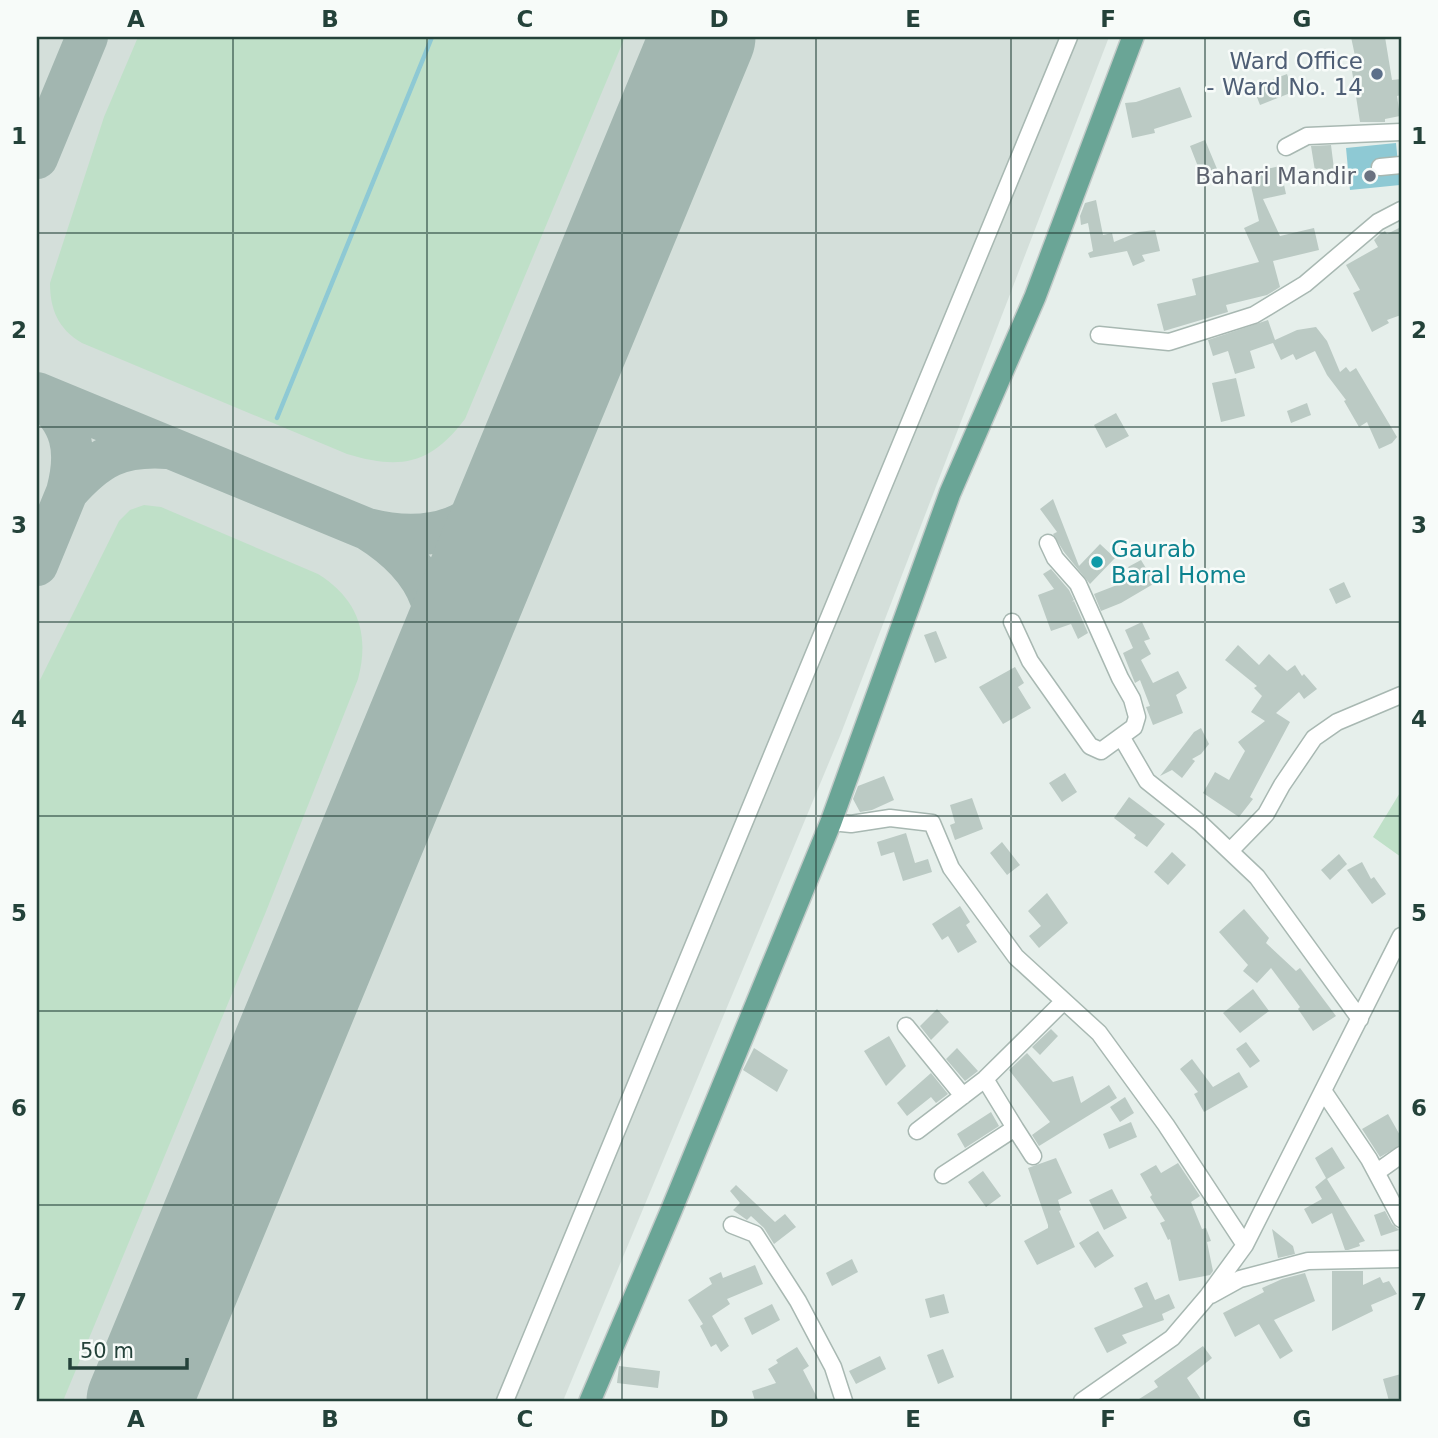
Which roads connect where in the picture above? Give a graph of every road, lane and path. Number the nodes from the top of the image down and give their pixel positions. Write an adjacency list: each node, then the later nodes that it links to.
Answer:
1 (1069, 37): 33 (street)
2 (1133, 37): 13 (main road)
3 (1401, 132): 4 (street)
4 (1286, 147)
5 (1401, 165): 6 (street)
6 (1380, 167)
7 (1401, 210): 8 (street)
8 (1099, 335)
9 (1048, 543): 12 (street)
10 (1012, 622): 12 (street)
11 (1401, 695): 14 (street)
12 (1122, 738): 14 (street)
13 (831, 822): 16 (street); 34 (main road)
14 (1230, 851): 17 (street)
15 (1401, 936): 17 (street)
16 (1064, 1001): 19 (street); 30 (street)
17 (1360, 1019): 20 (street)
18 (906, 1026): 21 (street)
19 (985, 1079): 21 (street); 22 (street)
20 (1324, 1092): 26 (street); 30 (street)
21 (963, 1096): 23 (street)
22 (1015, 1128): 25 (street); 27 (street)
23 (917, 1130)
24 (1401, 1155): 26 (street)
25 (1033, 1156)
26 (1377, 1172): 28 (street)
27 (943, 1174)
28 (1401, 1219)
29 (732, 1225): 35 (street)
30 (1245, 1245): 32 (street)
31 (1401, 1259): 32 (street)
32 (1207, 1297): 36 (street)
33 (505, 1401)
34 (590, 1401)
35 (844, 1401)
36 (1082, 1401)

